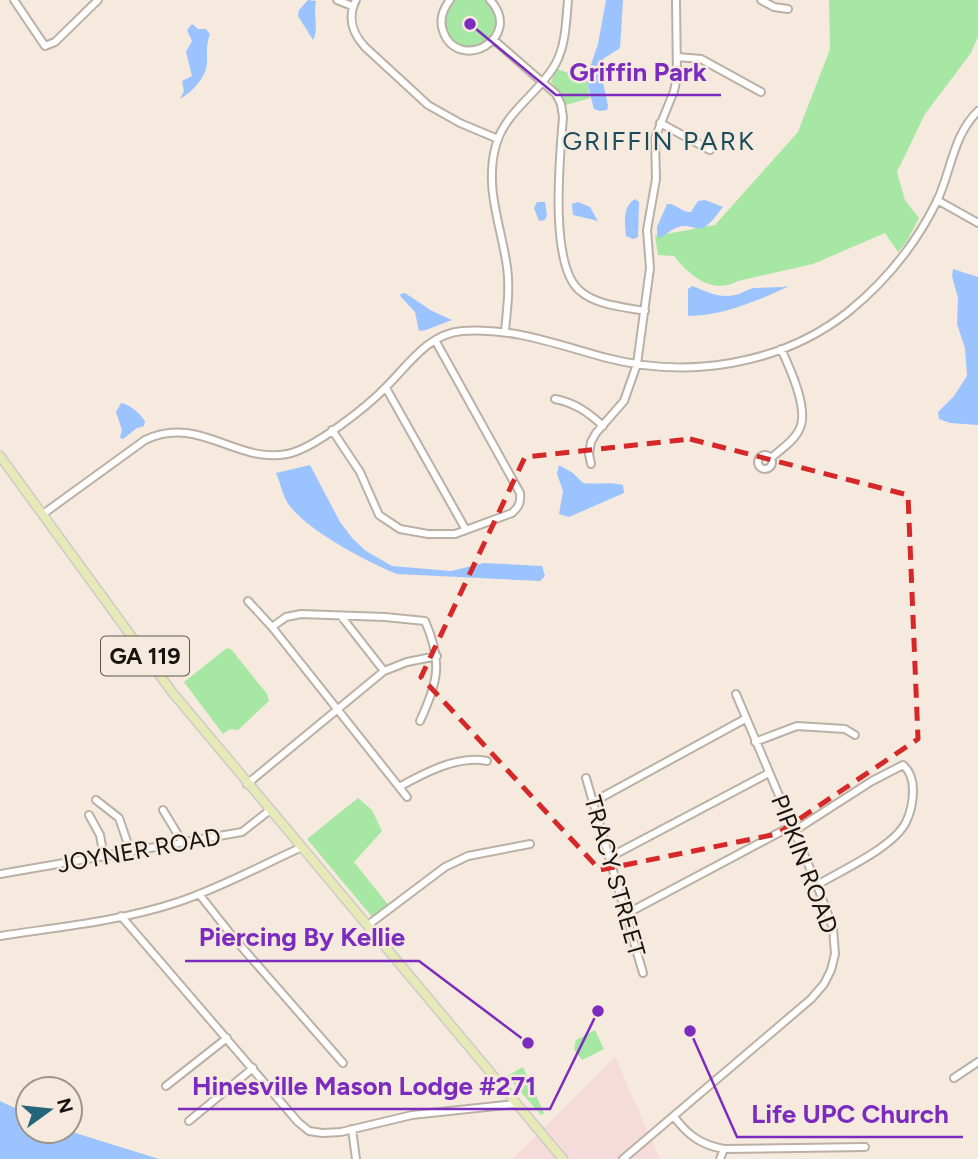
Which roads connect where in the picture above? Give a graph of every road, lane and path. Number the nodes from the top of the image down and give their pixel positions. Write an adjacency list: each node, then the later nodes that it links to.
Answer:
1 (14, 0): 2 (street)
2 (98, 0)
3 (337, 0): 9 (street)
4 (490, 0): 11 (street)
5 (568, 0): 13 (street)
6 (676, 0): 12 (street)
7 (761, 0): 10 (street)
8 (448, 1): 11 (street)
9 (354, 3): 17 (street)
10 (788, 9)
11 (494, 40): 13 (street)
12 (677, 57): 14 (street); 16 (street)
13 (542, 82): 17 (street); 21 (street)
14 (761, 92)
15 (978, 111): 19 (street)
16 (660, 123): 18 (street); 21 (street)
17 (498, 139): 22 (street)
18 (710, 150)
19 (937, 200): 20 (street); 24 (street)
20 (978, 223)
21 (645, 311): 25 (street)
22 (505, 331): 23 (street); 25 (street)
23 (435, 340): 26 (street); 34 (street)
24 (781, 349): 25 (street); 31 (street)
25 (637, 364): 28 (street)
26 (386, 388): 29 (street); 34 (street)
27 (555, 399): 28 (street)
28 (603, 426): 32 (street)
29 (332, 430): 33 (street); 34 (street)
30 (0, 456): 33 (main road, GA 119)
31 (771, 458)
32 (591, 464)
33 (43, 514): 49 (main road, GA 119)
34 (466, 530)
35 (248, 601): 37 (street)
36 (341, 616): 37 (street); 38 (street); 39 (street)
37 (272, 627): 41 (street)
38 (438, 656): 39 (street); 43 (street)
39 (384, 671): 41 (street)
40 (736, 694): 42 (street, PIPKIN ROAD)
41 (337, 712): 49 (street); 50 (street)
42 (746, 719): 45 (street, PIPKIN ROAD); 53 (street)
43 (420, 721)
44 (855, 735): 45 (street)
45 (755, 742): 47 (street, PIPKIN ROAD)
46 (487, 761): 50 (street)
47 (769, 773): 57 (street, PIPKIN ROAD); 63 (street)
48 (586, 778): 53 (street, TRACY STREET)
49 (247, 784): 55 (main road, GA 119)
50 (399, 787): 51 (street)
51 (407, 797)
52 (96, 800): 61 (street)
53 (593, 802): 63 (street, TRACY STREET)
54 (163, 810): 58 (street)
55 (270, 810): 58 (street, JOYNER ROAD); 60 (main road, GA 119)
56 (89, 815): 62 (street)
57 (794, 831): 65 (street, PIPKIN ROAD); 65 (street); 67 (street)
58 (183, 843): 61 (street, JOYNER ROAD)
59 (530, 844): 69 (street)
60 (300, 848): 66 (street); 69 (main road, GA 119)
61 (131, 853): 62 (street, JOYNER ROAD)
62 (104, 857): 64 (street, JOYNER ROAD)
63 (610, 857): 67 (street, TRACY STREET)
64 (0, 874)
65 (817, 885): 79 (street, PIPKIN ROAD)
66 (199, 894): 68 (street); 74 (street)
67 (626, 914): 71 (street, TRACY STREET)
68 (121, 916): 70 (street); 72 (street)
69 (368, 925): 78 (main road, GA 119)
70 (0, 936)
71 (643, 974)
72 (227, 1038): 75 (street); 77 (street)
73 (978, 1062): 76 (street)
74 (343, 1063)
75 (253, 1068): 80 (street); 81 (street)
76 (954, 1078)
77 (166, 1086)
78 (515, 1104): 81 (street); 87 (main road, GA 119)
79 (675, 1118): 85 (street); 88 (street, PIPKIN ROAD)
80 (189, 1121)
81 (352, 1129): 86 (street)
82 (865, 1147): 84 (street)
83 (780, 1148): 84 (street); 85 (street); 90 (street)
84 (840, 1148): 91 (street)
85 (724, 1149): 89 (street)
86 (356, 1159)
87 (563, 1159)
88 (623, 1159)
89 (720, 1159)
90 (779, 1159)
91 (839, 1159)

